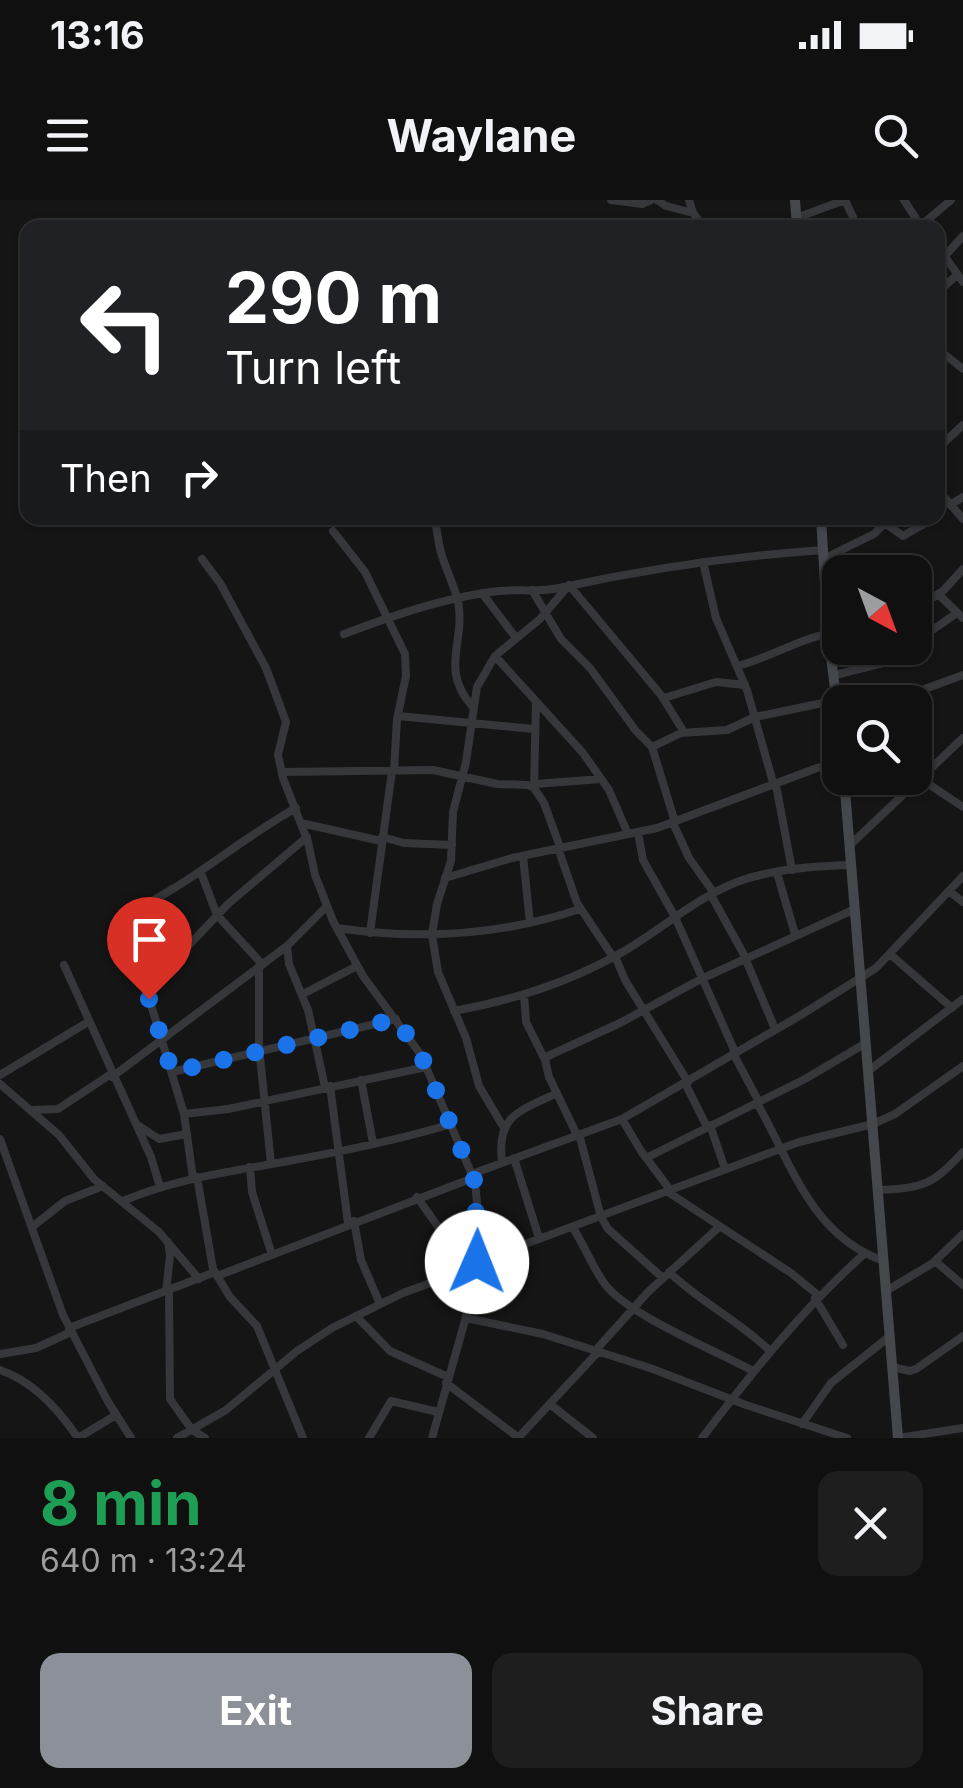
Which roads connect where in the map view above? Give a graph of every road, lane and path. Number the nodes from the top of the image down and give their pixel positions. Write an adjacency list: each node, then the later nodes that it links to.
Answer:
1 (611, 200): 6 (street)
2 (654, 200): 6 (street); 7 (street)
3 (688, 200): 7 (street)
4 (845, 200): 9 (street)
5 (951, 200): 10 (street)
6 (622, 201)
7 (693, 213): 8 (street)
8 (699, 220)
9 (803, 220)
10 (928, 220)
11 (963, 236): 12 (street)
12 (945, 256)
13 (963, 497): 15 (street)
14 (945, 499): 15 (street)
15 (950, 506): 16 (street); 17 (street)
16 (945, 510)
17 (963, 520)
18 (436, 525): 32 (street)
19 (822, 525): 24 (street)
20 (883, 525): 24 (street)
21 (893, 525): 22 (street)
22 (921, 525)
23 (333, 531): 36 (street)
24 (824, 554): 26 (street)
25 (202, 559): 64 (street)
26 (703, 562): 28 (street); 44 (street)
27 (963, 569): 31 (street)
28 (569, 585): 29 (street); 34 (street); 50 (street)
29 (532, 590): 30 (street); 34 (street)
30 (482, 593): 32 (street); 40 (street)
31 (938, 594): 33 (street); 35 (street)
32 (457, 598): 36 (street); 52 (street)
33 (932, 598)
34 (546, 613): 40 (street); 60 (street)
35 (960, 615): 37 (street)
36 (389, 618): 38 (street); 54 (street)
37 (932, 632)
38 (344, 634)
39 (822, 637): 44 (street)
40 (516, 638): 41 (street)
41 (495, 656): 51 (street); 52 (street)
42 (835, 665): 45 (street)
43 (876, 665): 45 (street)
44 (737, 666): 47 (street)
45 (835, 675): 48 (street)
46 (963, 675): 49 (street)
47 (745, 685): 50 (street); 55 (street)
48 (836, 685)
49 (932, 686)
50 (664, 698): 58 (street)
51 (536, 702): 57 (street); 66 (street)
52 (472, 706): 56 (street)
53 (822, 706): 55 (street)
54 (398, 716): 56 (street); 63 (street)
55 (755, 717): 58 (street); 68 (street)
56 (471, 724): 57 (street); 65 (street)
57 (534, 729): 67 (street)
58 (684, 732): 60 (street)
59 (963, 738): 62 (street)
60 (652, 747): 75 (street)
61 (822, 767): 68 (street)
62 (932, 768)
63 (393, 771): 64 (street); 65 (street); 78 (street)
64 (282, 772): 73 (street)
65 (463, 775): 67 (street); 79 (street)
66 (601, 779): 67 (street); 76 (street)
67 (534, 786): 81 (street)
68 (775, 786): 75 (street); 84 (street)
69 (932, 786): 72 (street)
70 (845, 795): 80 (street)
71 (904, 795): 80 (street)
72 (962, 805)
73 (296, 808): 74 (street); 85 (street)
74 (302, 823): 77 (street); 78 (street)
75 (674, 823): 76 (street); 90 (street)
76 (633, 834): 81 (street); 97 (street)
77 (306, 837): 92 (street); 95 (street)
78 (381, 839): 79 (street); 101 (street)
79 (452, 845): 88 (street)
80 (848, 846): 83 (street)
81 (559, 848): 82 (street); 93 (street)
82 (523, 856): 88 (street); 98 (street)
83 (850, 865): 84 (street); 94 (street)
84 (792, 870): 86 (street)
85 (201, 873): 95 (street); 96 (street)
86 (777, 873): 90 (street); 102 (street)
87 (963, 876): 89 (street)
88 (445, 878): 103 (street)
89 (949, 891): 91 (street); 105 (street)
90 (712, 894): 97 (street); 107 (street)
91 (963, 902)
92 (327, 906): 99 (street); 104 (street)
93 (580, 909): 98 (street); 106 (street)
94 (855, 909): 102 (street); 111 (street)
95 (217, 915): 109 (street); 113 (street)
96 (119, 917)
97 (675, 917): 106 (street); 112 (street)
98 (530, 923): 103 (street)
99 (337, 928): 101 (street); 110 (street)
100 (130, 932): 113 (street)
101 (370, 932): 103 (street)
102 (795, 934): 107 (street)
103 (432, 935): 118 (street)
104 (286, 946): 109 (street); 114 (street)
105 (891, 954): 111 (street); 117 (street)
106 (614, 956): 115 (street); 119 (street)
107 (746, 960): 112 (street); 122 (street)
108 (64, 964): 121 (street)
109 (260, 965): 124 (street); 126 (street)
110 (357, 966): 114 (street); 120 (street)
111 (860, 978): 122 (street); 125 (street)
112 (701, 979): 119 (street); 127 (street)
113 (144, 985): 124 (street)
114 (303, 994): 123 (street)
115 (524, 994): 118 (street); 128 (street)
116 (963, 999): 117 (street)
117 (955, 1009): 132 (street)
118 (454, 1010): 149 (street)
119 (644, 1010): 128 (street); 136 (street)
120 (396, 1019): 123 (street); 130 (street)
121 (88, 1022): 133 (street); 134 (street)
122 (775, 1029): 127 (street)
123 (312, 1038): 126 (street); 138 (street)
124 (164, 1041): 131 (street); 134 (street)
125 (866, 1043): 132 (street); 141 (street)
126 (260, 1050): 131 (street); 140 (street)
127 (734, 1053): 136 (street); 141 (street)
128 (545, 1060): 139 (street)
129 (963, 1066): 147 (street)
130 (426, 1067): 135 (street); 146 (street)
131 (172, 1072): 143 (street)
132 (867, 1072): 147 (street)
133 (0, 1075)
134 (112, 1075): 142 (street); 145 (street)
135 (361, 1080): 138 (street); 153 (street)
136 (686, 1083): 144 (street); 148 (street)
137 (0, 1084): 142 (street)
138 (327, 1086): 140 (street); 155 (street)
139 (557, 1092): 149 (street); 151 (street)
140 (266, 1101): 143 (street); 160 (street)
141 (758, 1102): 148 (street); 154 (street)
142 (32, 1110): 165 (street)
143 (184, 1114): 150 (street)
144 (622, 1119): 151 (street); 158 (street)
145 (136, 1124): 150 (street); 166 (street)
146 (451, 1124): 153 (street); 163 (street)
147 (872, 1124): 154 (street); 167 (street)
148 (709, 1126): 158 (street); 162 (street)
149 (504, 1128): 159 (street)
150 (187, 1134): 164 (street)
151 (578, 1135): 157 (street); 171 (street)
152 (0, 1139): 174 (street)
153 (374, 1144): 155 (street)
154 (781, 1149): 162 (street); 179 (street)
155 (339, 1151): 160 (street); 172 (street)
156 (962, 1155): 167 (street)
157 (514, 1158): 159 (street); 177 (street)
158 (646, 1158): 168 (street)
159 (502, 1162): 163 (street)
160 (270, 1164): 161 (street)
161 (250, 1168): 164 (street); 180 (street)
162 (725, 1169): 168 (street)
163 (473, 1176): 169 (street); 183 (street)
164 (195, 1177): 166 (street); 184 (street)
165 (103, 1186): 170 (street); 174 (street)
166 (160, 1187): 170 (street)
167 (878, 1190): 182 (street)
168 (670, 1192): 171 (street); 173 (street)
169 (417, 1197): 172 (street); 183 (street)
170 (123, 1201): 178 (street)
171 (600, 1217): 175 (street); 185 (street)
172 (351, 1222): 180 (street); 191 (street)
173 (720, 1227): 185 (street); 190 (street)
174 (32, 1228): 195 (street)
175 (573, 1228): 177 (street); 192 (street)
176 (963, 1234): 181 (street)
177 (539, 1238): 183 (street)
178 (168, 1242): 186 (street); 189 (street)
179 (864, 1254): 182 (street); 190 (street)
180 (272, 1255): 184 (street)
181 (935, 1261): 187 (street); 188 (street)
182 (884, 1262): 188 (street)
183 (474, 1266): 191 (street); 194 (street)
184 (215, 1274): 186 (street); 204 (street)
185 (666, 1275): 192 (street); 199 (street)
186 (199, 1279): 189 (street)
187 (963, 1285)
188 (886, 1291): 196 (street)
189 (168, 1292): 195 (street); 213 (street)
190 (816, 1297): 198 (street); 199 (street)
191 (380, 1304): 193 (street)
192 (634, 1308): 200 (street); 205 (street)
193 (356, 1316): 204 (street); 206 (street)
194 (466, 1318): 200 (street); 206 (street)
195 (70, 1330): 201 (street); 210 (street)
196 (890, 1336): 202 (street); 211 (street)
197 (963, 1336): 202 (street)
198 (843, 1345)
199 (770, 1351): 205 (street)
200 (596, 1352): 207 (street); 208 (street)
201 (0, 1354)
202 (892, 1367): 226 (street)
203 (0, 1370): 214 (street)
204 (276, 1370): 213 (street); 218 (street)
205 (753, 1372): 207 (street)
206 (447, 1380): 209 (street); 221 (street)
207 (732, 1399): 211 (street); 223 (street)
208 (551, 1405): 221 (street); 222 (street)
209 (438, 1412): 219 (street); 220 (street)
210 (116, 1416): 214 (street); 215 (street)
211 (800, 1424): 224 (street); 225 (street)
212 (963, 1428): 226 (street)
213 (192, 1430): 216 (street); 217 (street)
214 (78, 1438)
215 (130, 1438)
216 (177, 1438)
217 (205, 1438)
218 (303, 1438)
219 (369, 1438)
220 (432, 1438)
221 (519, 1438)
222 (593, 1438)
223 (702, 1438)
224 (800, 1438)
225 (847, 1438)
226 (898, 1438)

